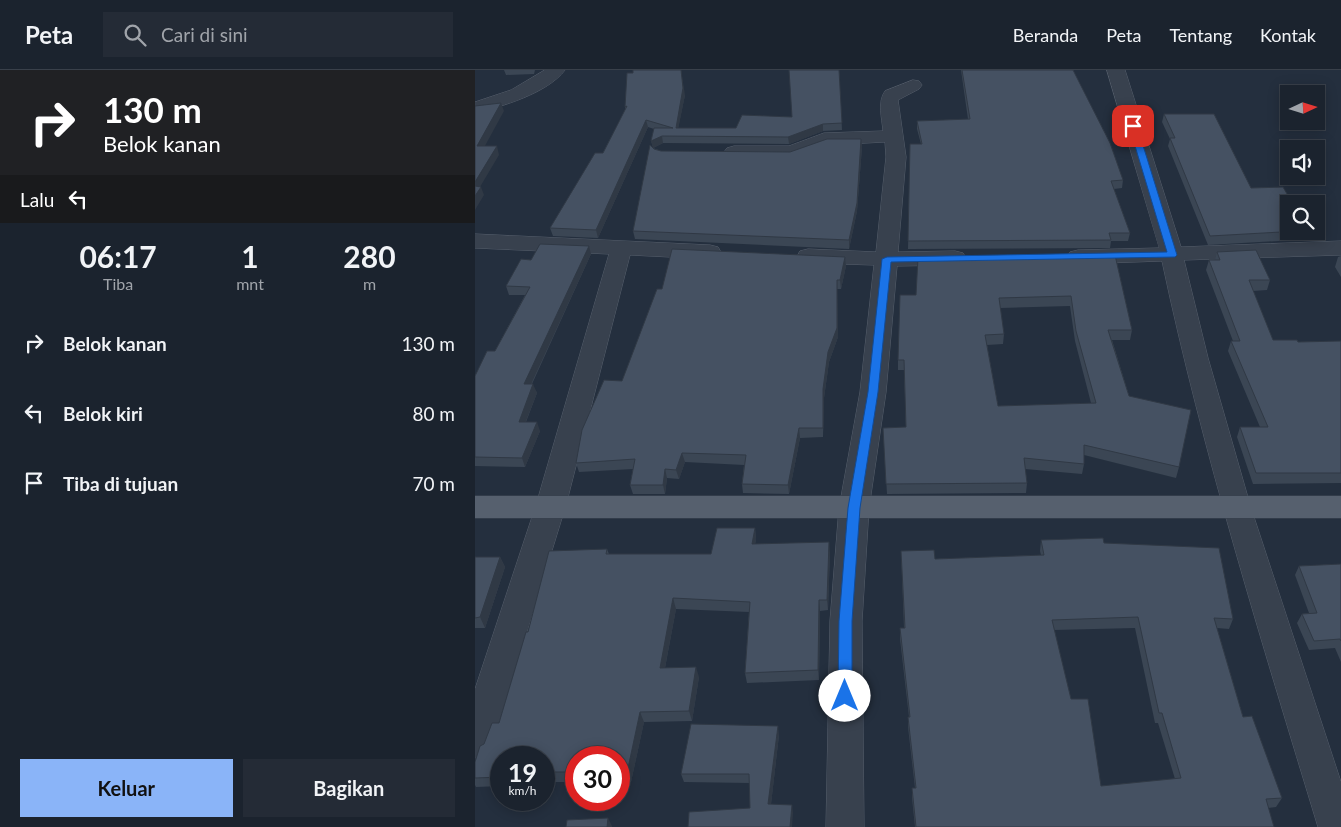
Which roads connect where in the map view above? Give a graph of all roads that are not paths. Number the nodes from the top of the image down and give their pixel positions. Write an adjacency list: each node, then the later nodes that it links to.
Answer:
1 (556, 70): 4 (street)
2 (1116, 70): 12 (street)
3 (913, 85): 5 (street)
4 (475, 108)
5 (894, 136): 6 (street); 15 (street)
6 (712, 151)
7 (475, 240): 8 (street)
8 (621, 248): 10 (street); 16 (street)
9 (1341, 248): 12 (street)
10 (729, 253)
11 (788, 255): 15 (street)
12 (1172, 255): 13 (street); 20 (street)
13 (1054, 257)
14 (975, 258): 15 (street)
15 (887, 259): 19 (street)
16 (551, 505): 17 (main road); 19 (main road); 21 (street)
17 (475, 507)
18 (1341, 507): 20 (main road)
19 (854, 508): 20 (main road); 22 (street)
20 (1236, 508): 23 (street)
21 (475, 742)
22 (845, 827)
23 (1337, 827)

